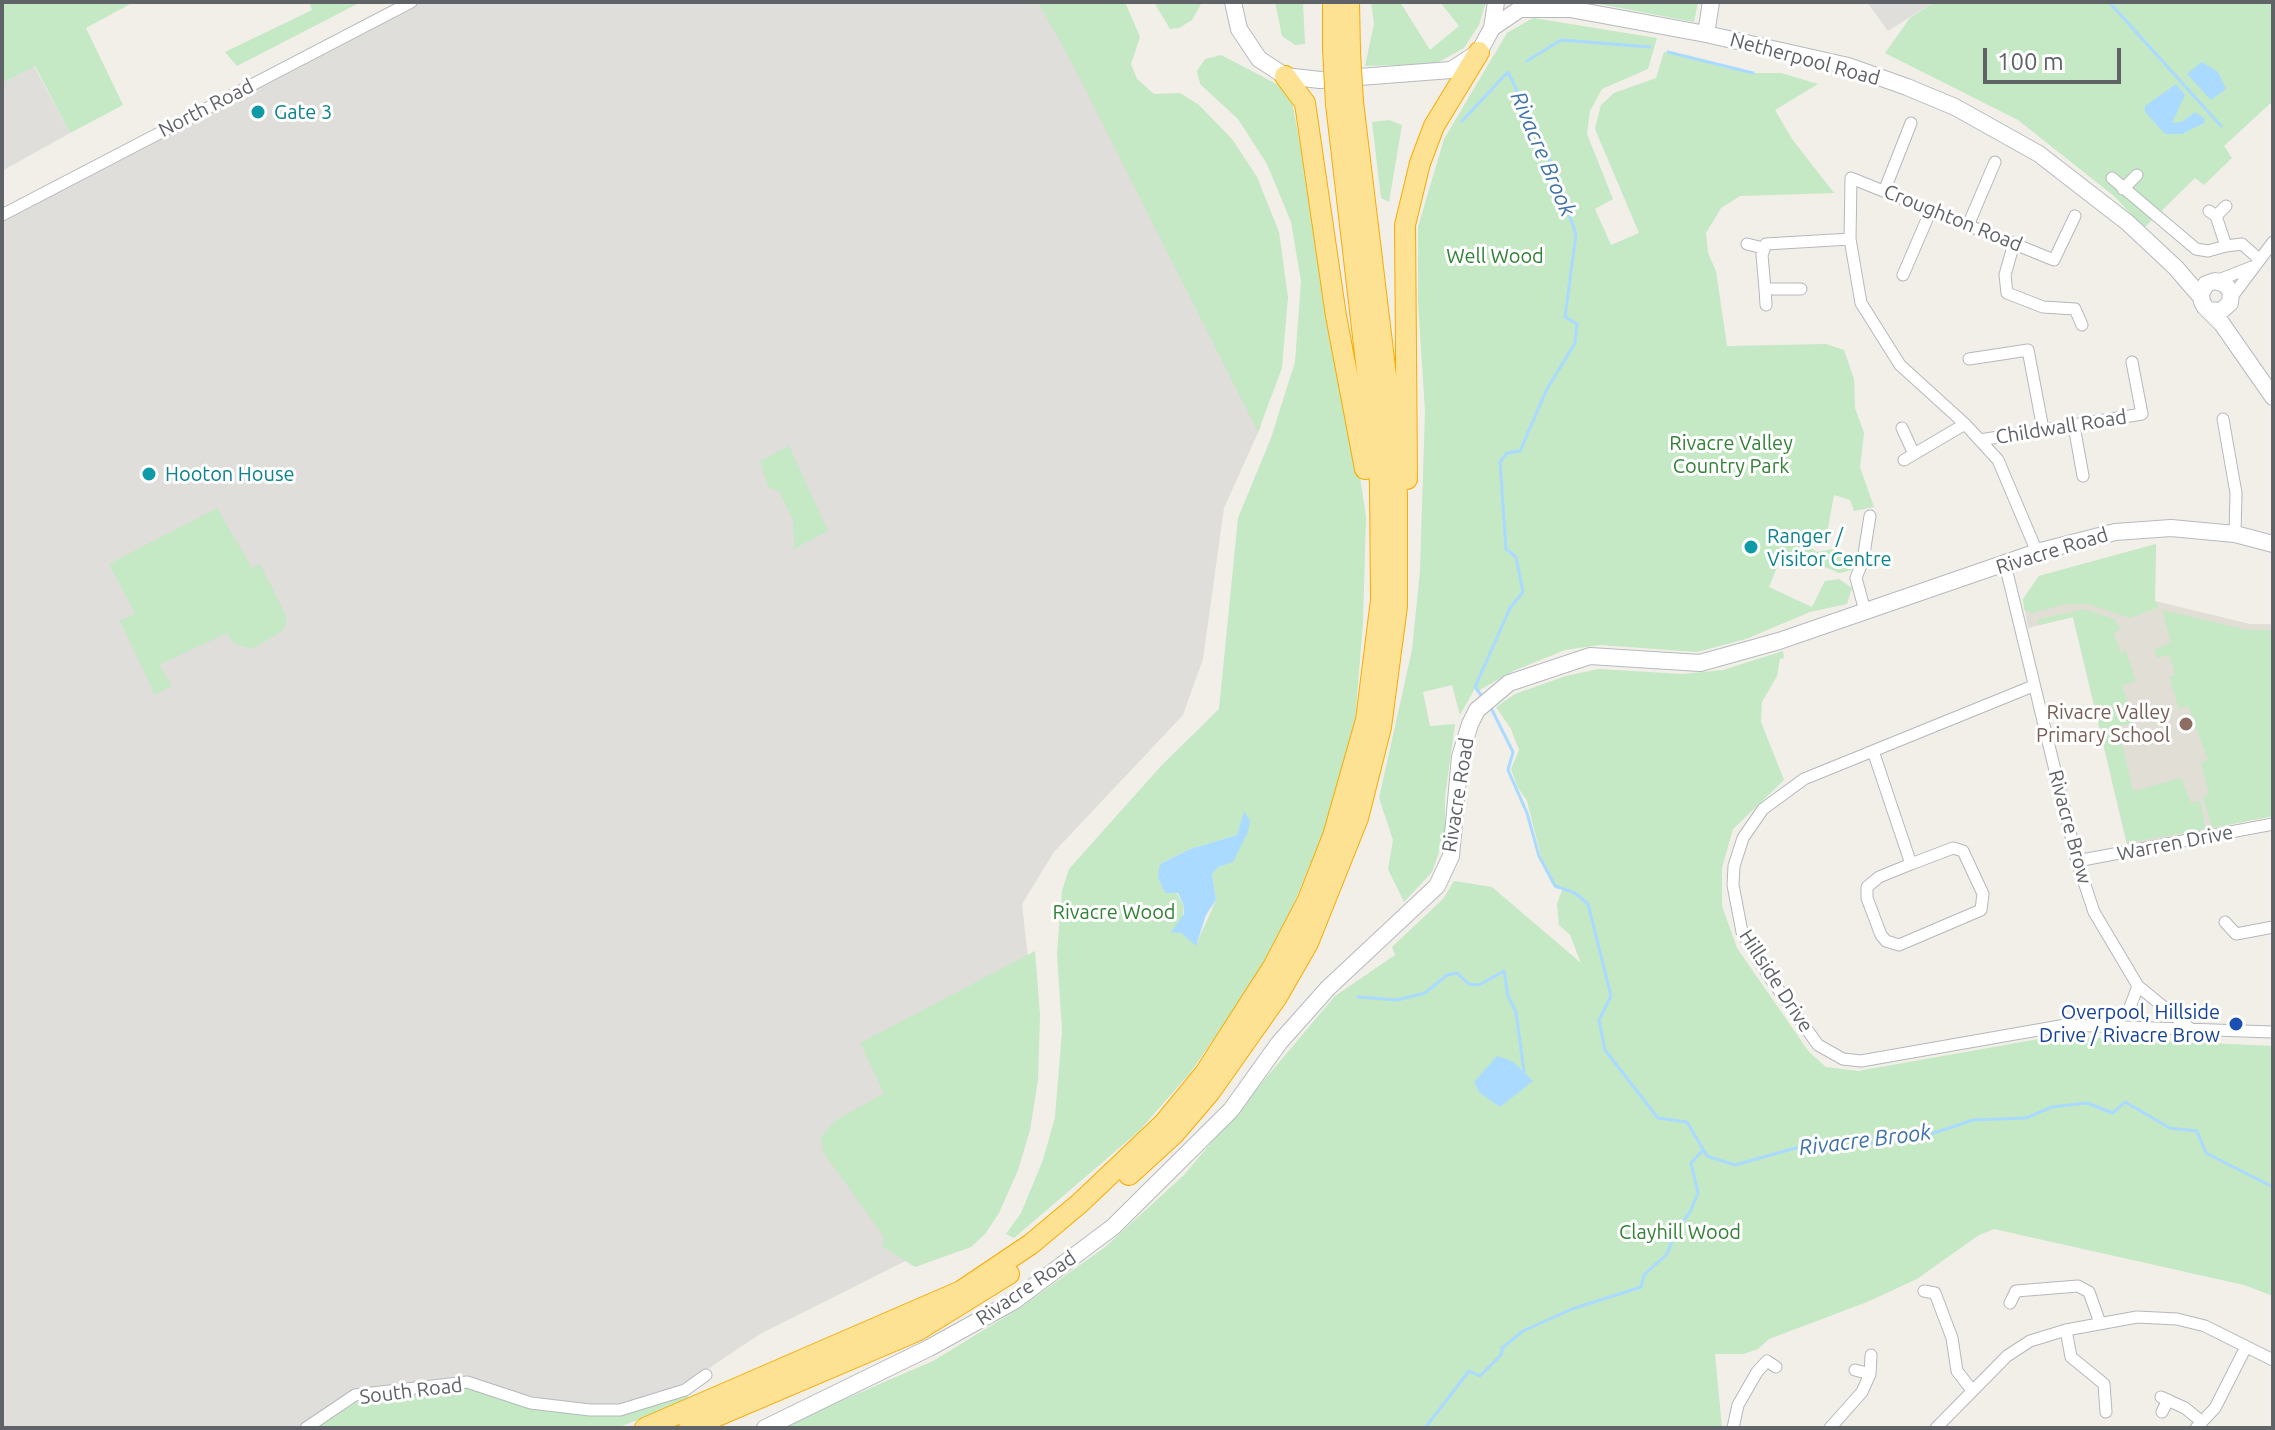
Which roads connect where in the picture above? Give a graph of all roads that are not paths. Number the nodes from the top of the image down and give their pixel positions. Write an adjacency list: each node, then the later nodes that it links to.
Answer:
1 (411, 2): 21 (street, North Road)
2 (1233, 2): 12 (main road)
3 (1333, 2): 10 (highway)
4 (1349, 2): 10 (highway)
5 (1496, 2): 8 (main road)
6 (1711, 2): 9 (main road)
7 (1563, 6): 8 (main road, Netherpool Road); 9 (main road, Netherpool Road)
8 (1492, 28): 11 (main road)
9 (1706, 34): 31 (main road, Netherpool Road)
10 (1341, 50): 56 (highway, bridge)
11 (1479, 52): 12 (main road); 56 (highway)
12 (1285, 76): 56 (highway)
13 (1911, 123): 17 (street)
14 (1995, 162): 23 (street)
15 (2137, 175): 18 (street)
16 (2112, 178): 18 (street)
17 (1885, 189): 20 (street, Croughton Road); 24 (street, Croughton Road)
18 (2123, 189): 28 (street)
19 (2226, 206): 28 (street)
20 (1931, 210): 23 (street, Croughton Road); 32 (street)
21 (2, 215)
22 (2075, 216): 26 (street, Croughton Road)
23 (1969, 223): 26 (street, Croughton Road)
24 (1850, 239): 29 (street); 45 (street)
25 (2273, 242): 30 (street)
26 (2014, 243): 39 (street)
27 (1747, 244): 29 (street)
28 (2226, 246): 30 (street)
29 (1763, 248): 34 (street)
30 (2255, 263): 33 (street); 36 (street)
31 (2176, 268): 33 (main road, Netherpool Road); 37 (main road, Netherpool Road)
32 (1903, 275)
33 (2214, 281): 36 (main road); 37 (main road)
34 (1765, 289): 35 (street); 38 (street)
35 (1801, 289)
36 (2231, 299): 37 (main road); 40 (main road)
37 (2204, 304): 40 (main road, Netherpool Road)
38 (1766, 305)
39 (2082, 325)
40 (2233, 341): 43 (main road, Netherpool Road)
41 (1969, 359): 48 (street)
42 (2132, 362): 46 (street, Childwall Road)
43 (2273, 397)
44 (2223, 419): 52 (street)
45 (1965, 424): 47 (street); 49 (street)
46 (2074, 426): 48 (street, Childwall Road); 50 (street)
47 (1902, 428)
48 (2043, 429): 49 (street, Childwall Road)
49 (1980, 440): 54 (street)
50 (2083, 476)
51 (1870, 516): 57 (street)
52 (2235, 534): 53 (main road, Rivacre Road); 54 (main road, Rivacre Road)
53 (2273, 544)
54 (2037, 552): 55 (main road, Rivacre Road)
55 (2005, 564): 57 (main road, Rivacre Road); 58 (street, Rivacre Brow)
56 (1389, 603): 87 (highway); 88 (highway)
57 (1865, 611): 89 (main road, Rivacre Road)
58 (2033, 686): 59 (street, Hillside Drive); 61 (street, Rivacre Brow)
59 (1873, 751): 62 (street); 68 (street, Hillside Drive)
60 (2273, 824): 61 (street, Warren Drive)
61 (2077, 861): 67 (street, Rivacre Brow)
62 (1911, 864): 62 (street)
63 (2225, 922): 65 (street)
64 (2273, 927): 65 (street)
65 (2236, 934): 66 (street)
66 (2231, 947)
67 (2138, 986): 68 (street); 69 (street, Rivacre Brow)
68 (2112, 1025): 69 (street, Hillside Drive)
69 (2194, 1032): 70 (street, Hillside Drive)
70 (2273, 1032)
71 (1933, 1289): 82 (street)
72 (2010, 1303): 73 (street)
73 (2100, 1323): 74 (street); 75 (street)
74 (2066, 1330): 82 (street); 83 (street)
75 (2246, 1347): 78 (street); 85 (street)
76 (1871, 1355): 80 (street)
77 (1770, 1360): 90 (street)
78 (2273, 1360)
79 (1855, 1370): 80 (street)
80 (1870, 1374): 91 (street)
81 (706, 1375): 86 (street, South Road)
82 (1971, 1389): 92 (street)
83 (2101, 1405)
84 (2162, 1412): 85 (street)
85 (2199, 1425)
86 (306, 1428)
87 (645, 1428)
88 (689, 1428)
89 (765, 1428)
90 (1733, 1428)
91 (1830, 1428)
92 (1936, 1428)

